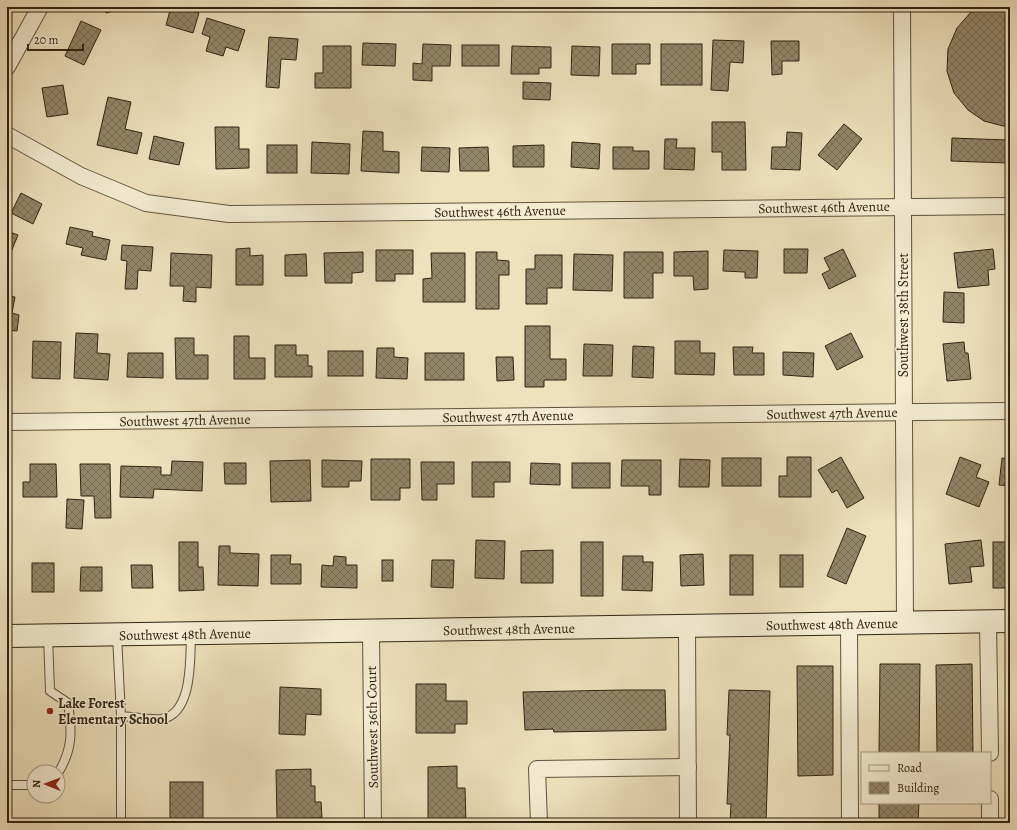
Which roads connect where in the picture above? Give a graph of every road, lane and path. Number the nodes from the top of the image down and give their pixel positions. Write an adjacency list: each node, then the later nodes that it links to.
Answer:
1 (40, 7): 3 (street)
2 (902, 7): 5 (street, Southwest 38th Street)
3 (7, 67)
4 (7, 135): 5 (street, Southwest 46th Avenue)
5 (903, 206): 6 (street, Southwest 46th Avenue); 8 (street, Southwest 38th Street)
6 (1010, 206)
7 (1010, 411): 8 (street, Southwest 47th Avenue)
8 (903, 412): 9 (street, Southwest 47th Avenue); 12 (street, Southwest 38th Street)
9 (7, 422)
10 (1010, 621): 11 (street, Southwest 48th Avenue)
11 (988, 622): 12 (street, Southwest 48th Avenue); 21 (street)
12 (905, 623): 13 (street, Southwest 48th Avenue)
13 (849, 624): 14 (street, Southwest 48th Avenue); 31 (street)
14 (687, 627): 15 (street, Southwest 48th Avenue); 23 (street)
15 (371, 632): 17 (street, Southwest 48th Avenue); 28 (street, Southwest 36th Court)
16 (117, 634): 17 (street, Southwest 48th Avenue); 18 (street, Southwest 48th Avenue); 20 (lane)
17 (191, 634): 20 (lane)
18 (48, 635): 19 (street, Southwest 48th Avenue); 22 (lane)
19 (7, 636)
20 (121, 716): 27 (lane)
21 (990, 752)
22 (63, 764)
23 (688, 767): 29 (street); 30 (street)
24 (7, 785): 25 (lane)
25 (26, 785)
26 (990, 804): 32 (street)
27 (122, 823)
28 (373, 823)
29 (539, 823)
30 (688, 823)
31 (850, 823)
32 (990, 823)

